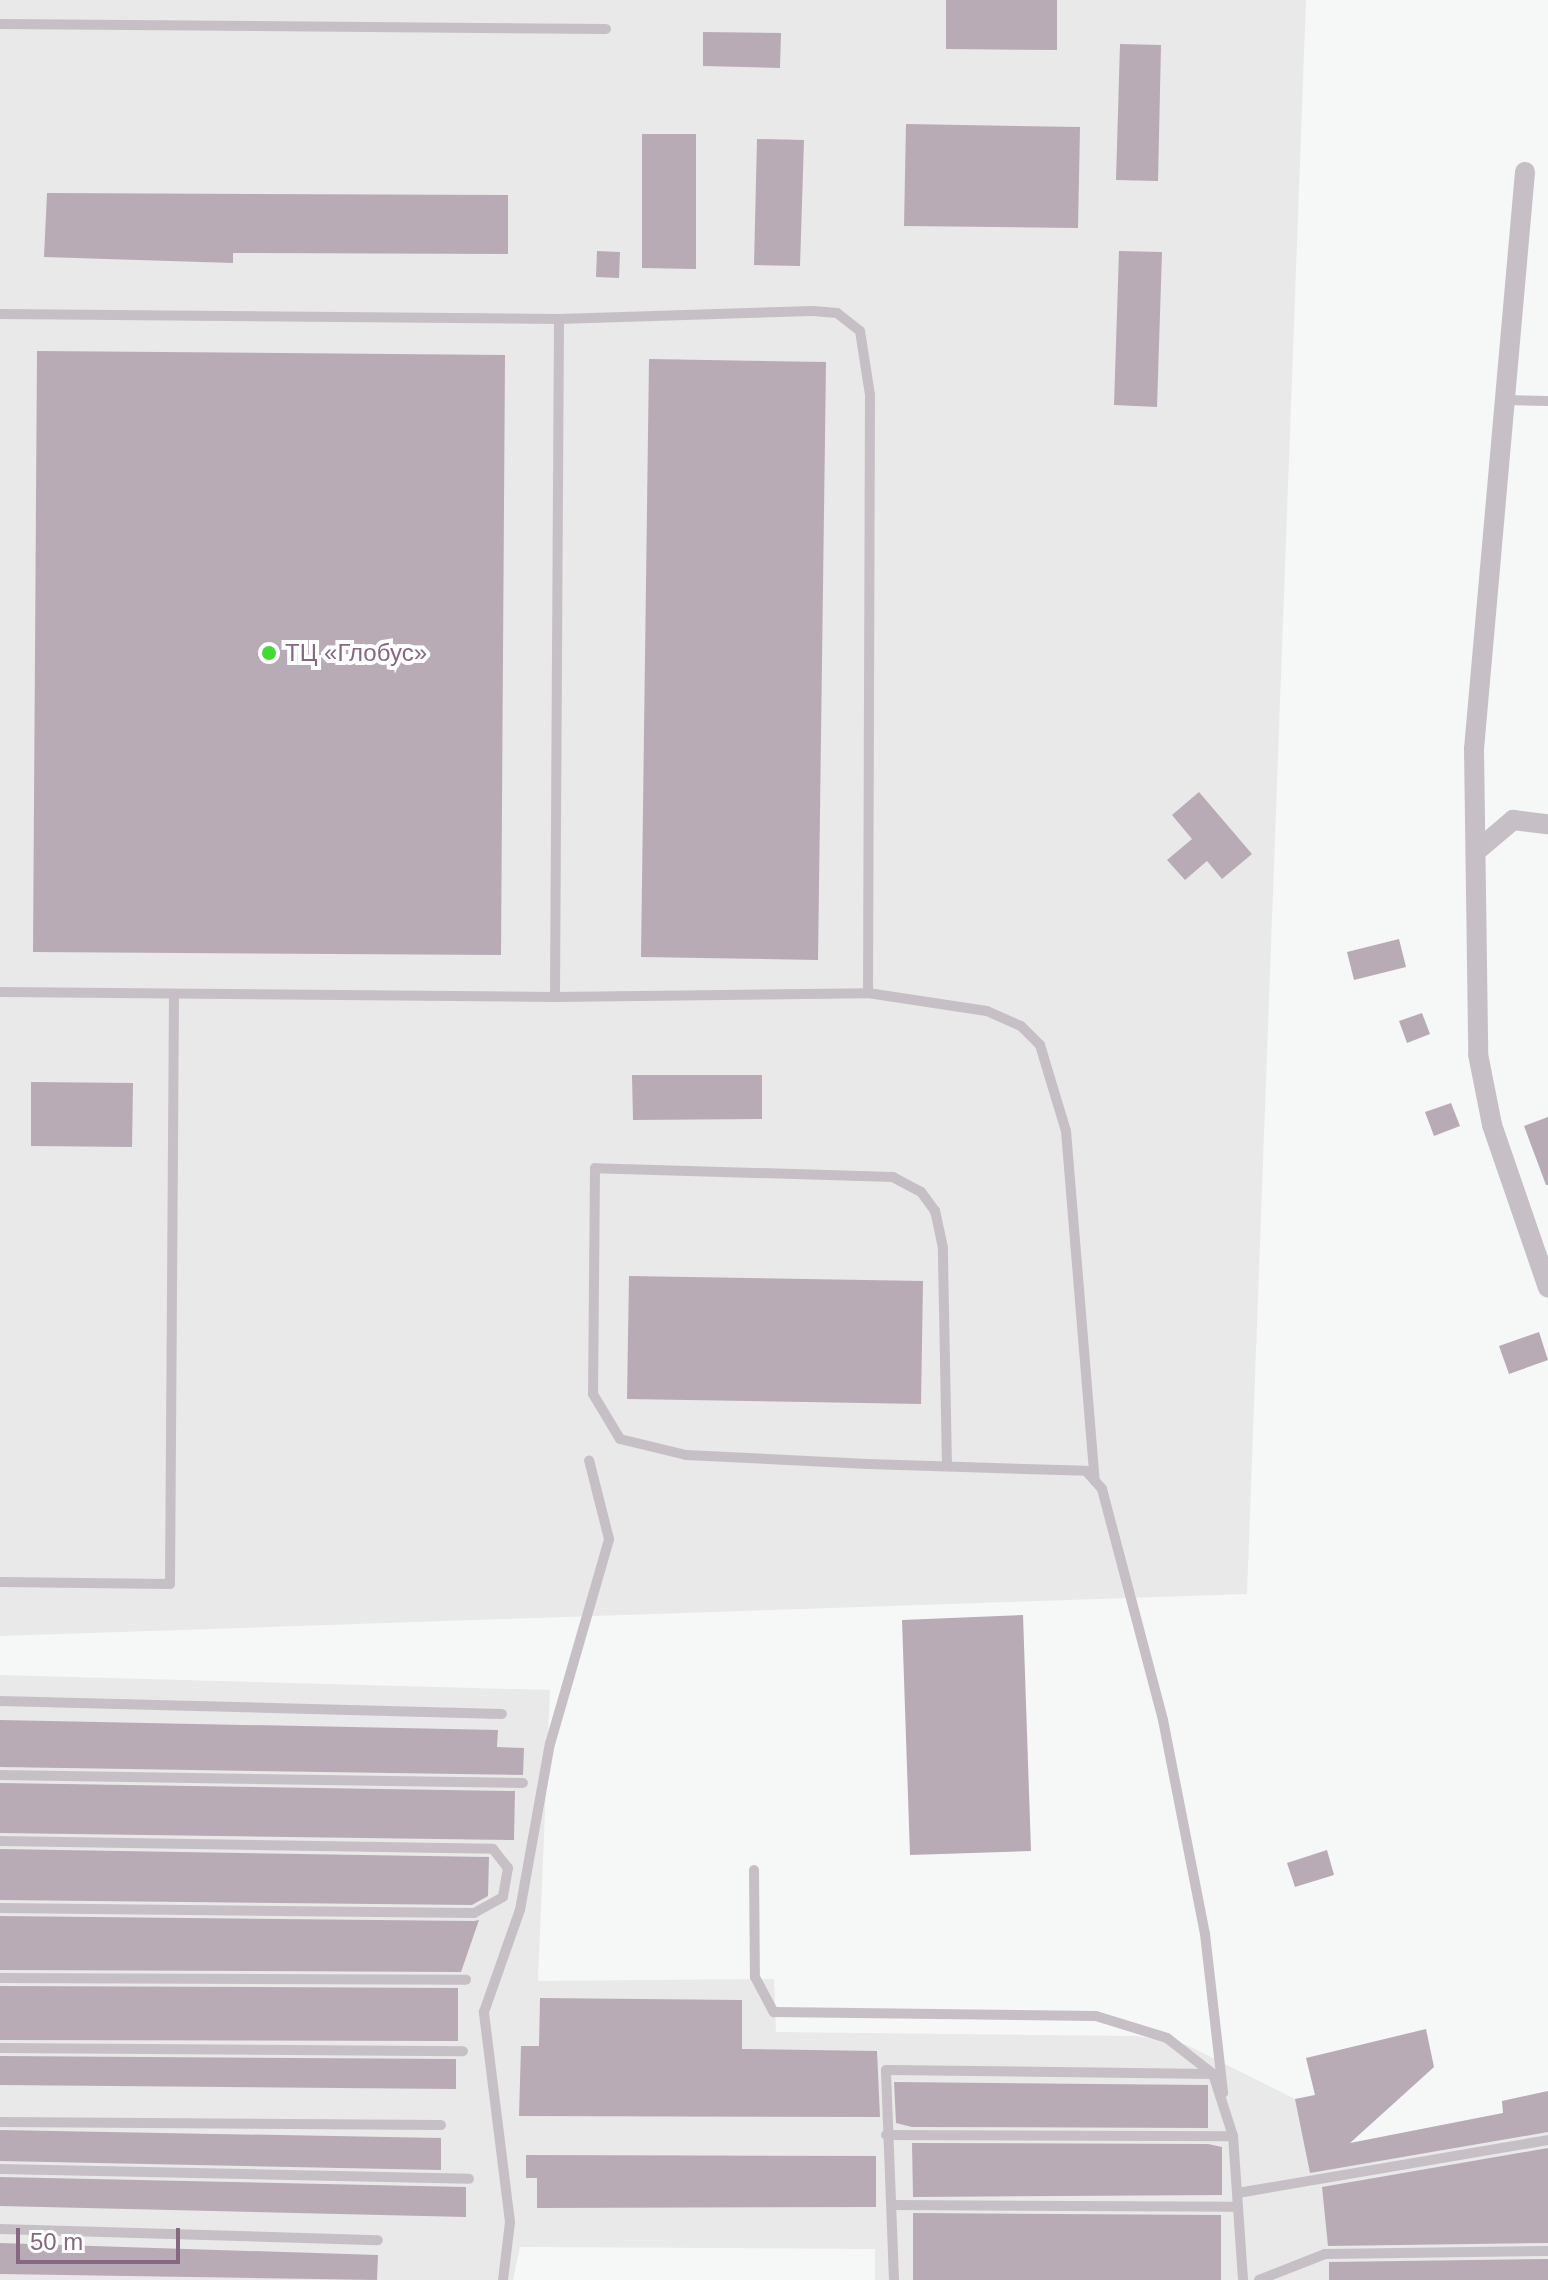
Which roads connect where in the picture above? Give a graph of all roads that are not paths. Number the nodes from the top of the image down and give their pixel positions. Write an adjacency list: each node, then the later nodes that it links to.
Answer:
1 (0, 24): 2 (lane)
2 (606, 29)
3 (1525, 172): 6 (street)
4 (0, 314): 5 (lane)
5 (559, 319): 11 (lane); 13 (lane)
6 (1503, 400): 7 (lane); 9 (street)
7 (1548, 401)
8 (1548, 824): 9 (street)
9 (1479, 849): 14 (street)
10 (0, 992): 12 (lane)
11 (868, 993): 13 (lane); 17 (lane)
12 (174, 994): 13 (lane); 18 (lane)
13 (555, 997)
14 (1548, 1288)
15 (589, 1460): 45 (lane)
16 (947, 1466): 16 (lane); 17 (lane)
17 (1095, 1481): 31 (lane)
18 (0, 1582)
19 (0, 1701): 20 (lane)
20 (502, 1714)
21 (0, 1775): 22 (lane)
22 (523, 1783)
23 (0, 1841): 25 (lane)
24 (754, 1870): 30 (lane)
25 (0, 1908)
26 (0, 1978): 27 (lane)
27 (466, 1980)
28 (0, 2048): 29 (lane)
29 (463, 2051)
30 (1213, 2074): 31 (lane); 34 (lane)
31 (1223, 2093): 35 (lane)
32 (0, 2122): 33 (lane)
33 (441, 2125)
34 (886, 2135): 35 (lane); 40 (lane)
35 (1233, 2136): 39 (lane)
36 (1548, 2140): 39 (lane)
37 (0, 2169): 38 (lane)
38 (469, 2179)
39 (1238, 2193): 41 (lane)
40 (895, 2205): 41 (lane); 46 (lane)
41 (1238, 2207): 47 (lane)
42 (0, 2229): 43 (lane)
43 (378, 2240)
44 (1548, 2251): 48 (lane)
45 (503, 2280)
46 (894, 2280)
47 (1243, 2280)
48 (1259, 2280)

